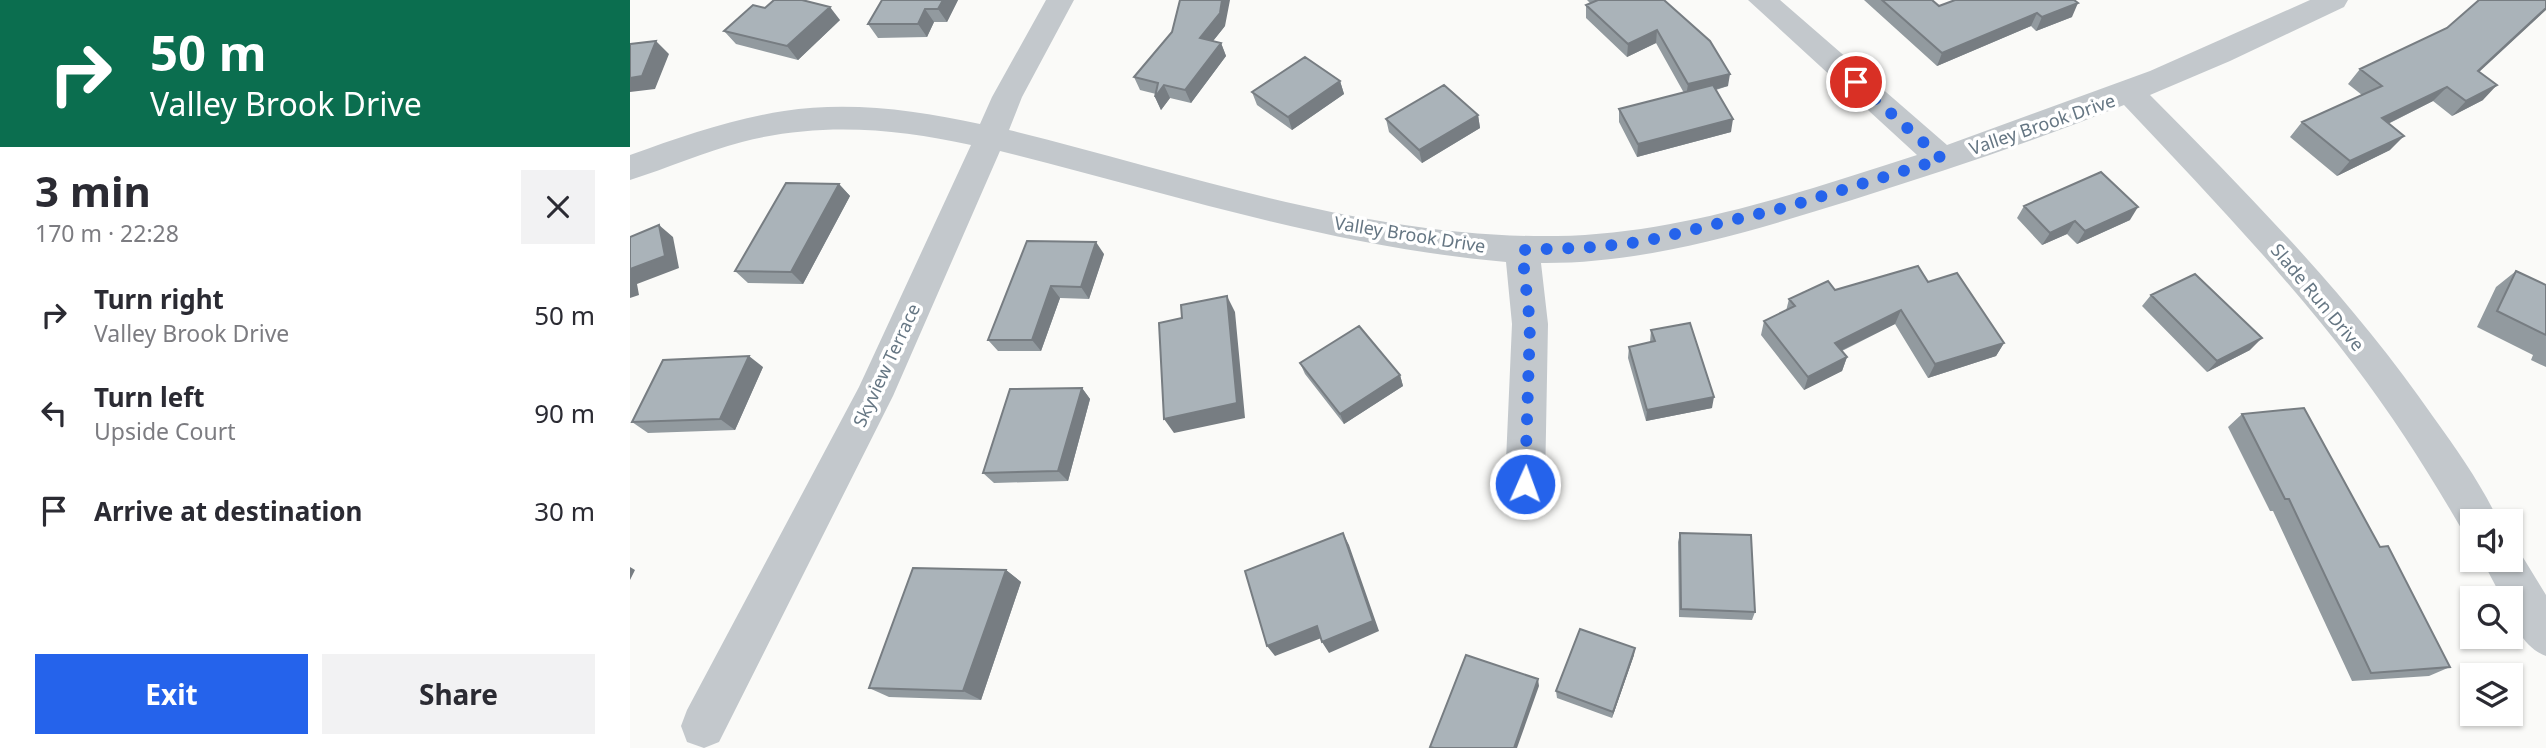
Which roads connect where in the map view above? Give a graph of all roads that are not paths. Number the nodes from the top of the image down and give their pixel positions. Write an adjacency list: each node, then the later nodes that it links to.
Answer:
1 (1060, 0): 5 (street, Skyview Terrace)
2 (1762, 0): 6 (street)
3 (2334, 0): 4 (street, Valley Brook Drive)
4 (2130, 93): 6 (street, Valley Brook Drive); 10 (street, Slade Run Drive)
5 (990, 137): 7 (street, Valley Brook Drive); 8 (street, Valley Brook Drive); 13 (street, Skyview Terrace)
6 (1942, 159): 8 (street, Valley Brook Drive)
7 (630, 168)
8 (1522, 250): 9 (street)
9 (1525, 484)
10 (2471, 509)
11 (2510, 572): 12 (street)
12 (2542, 620)
13 (703, 726)

